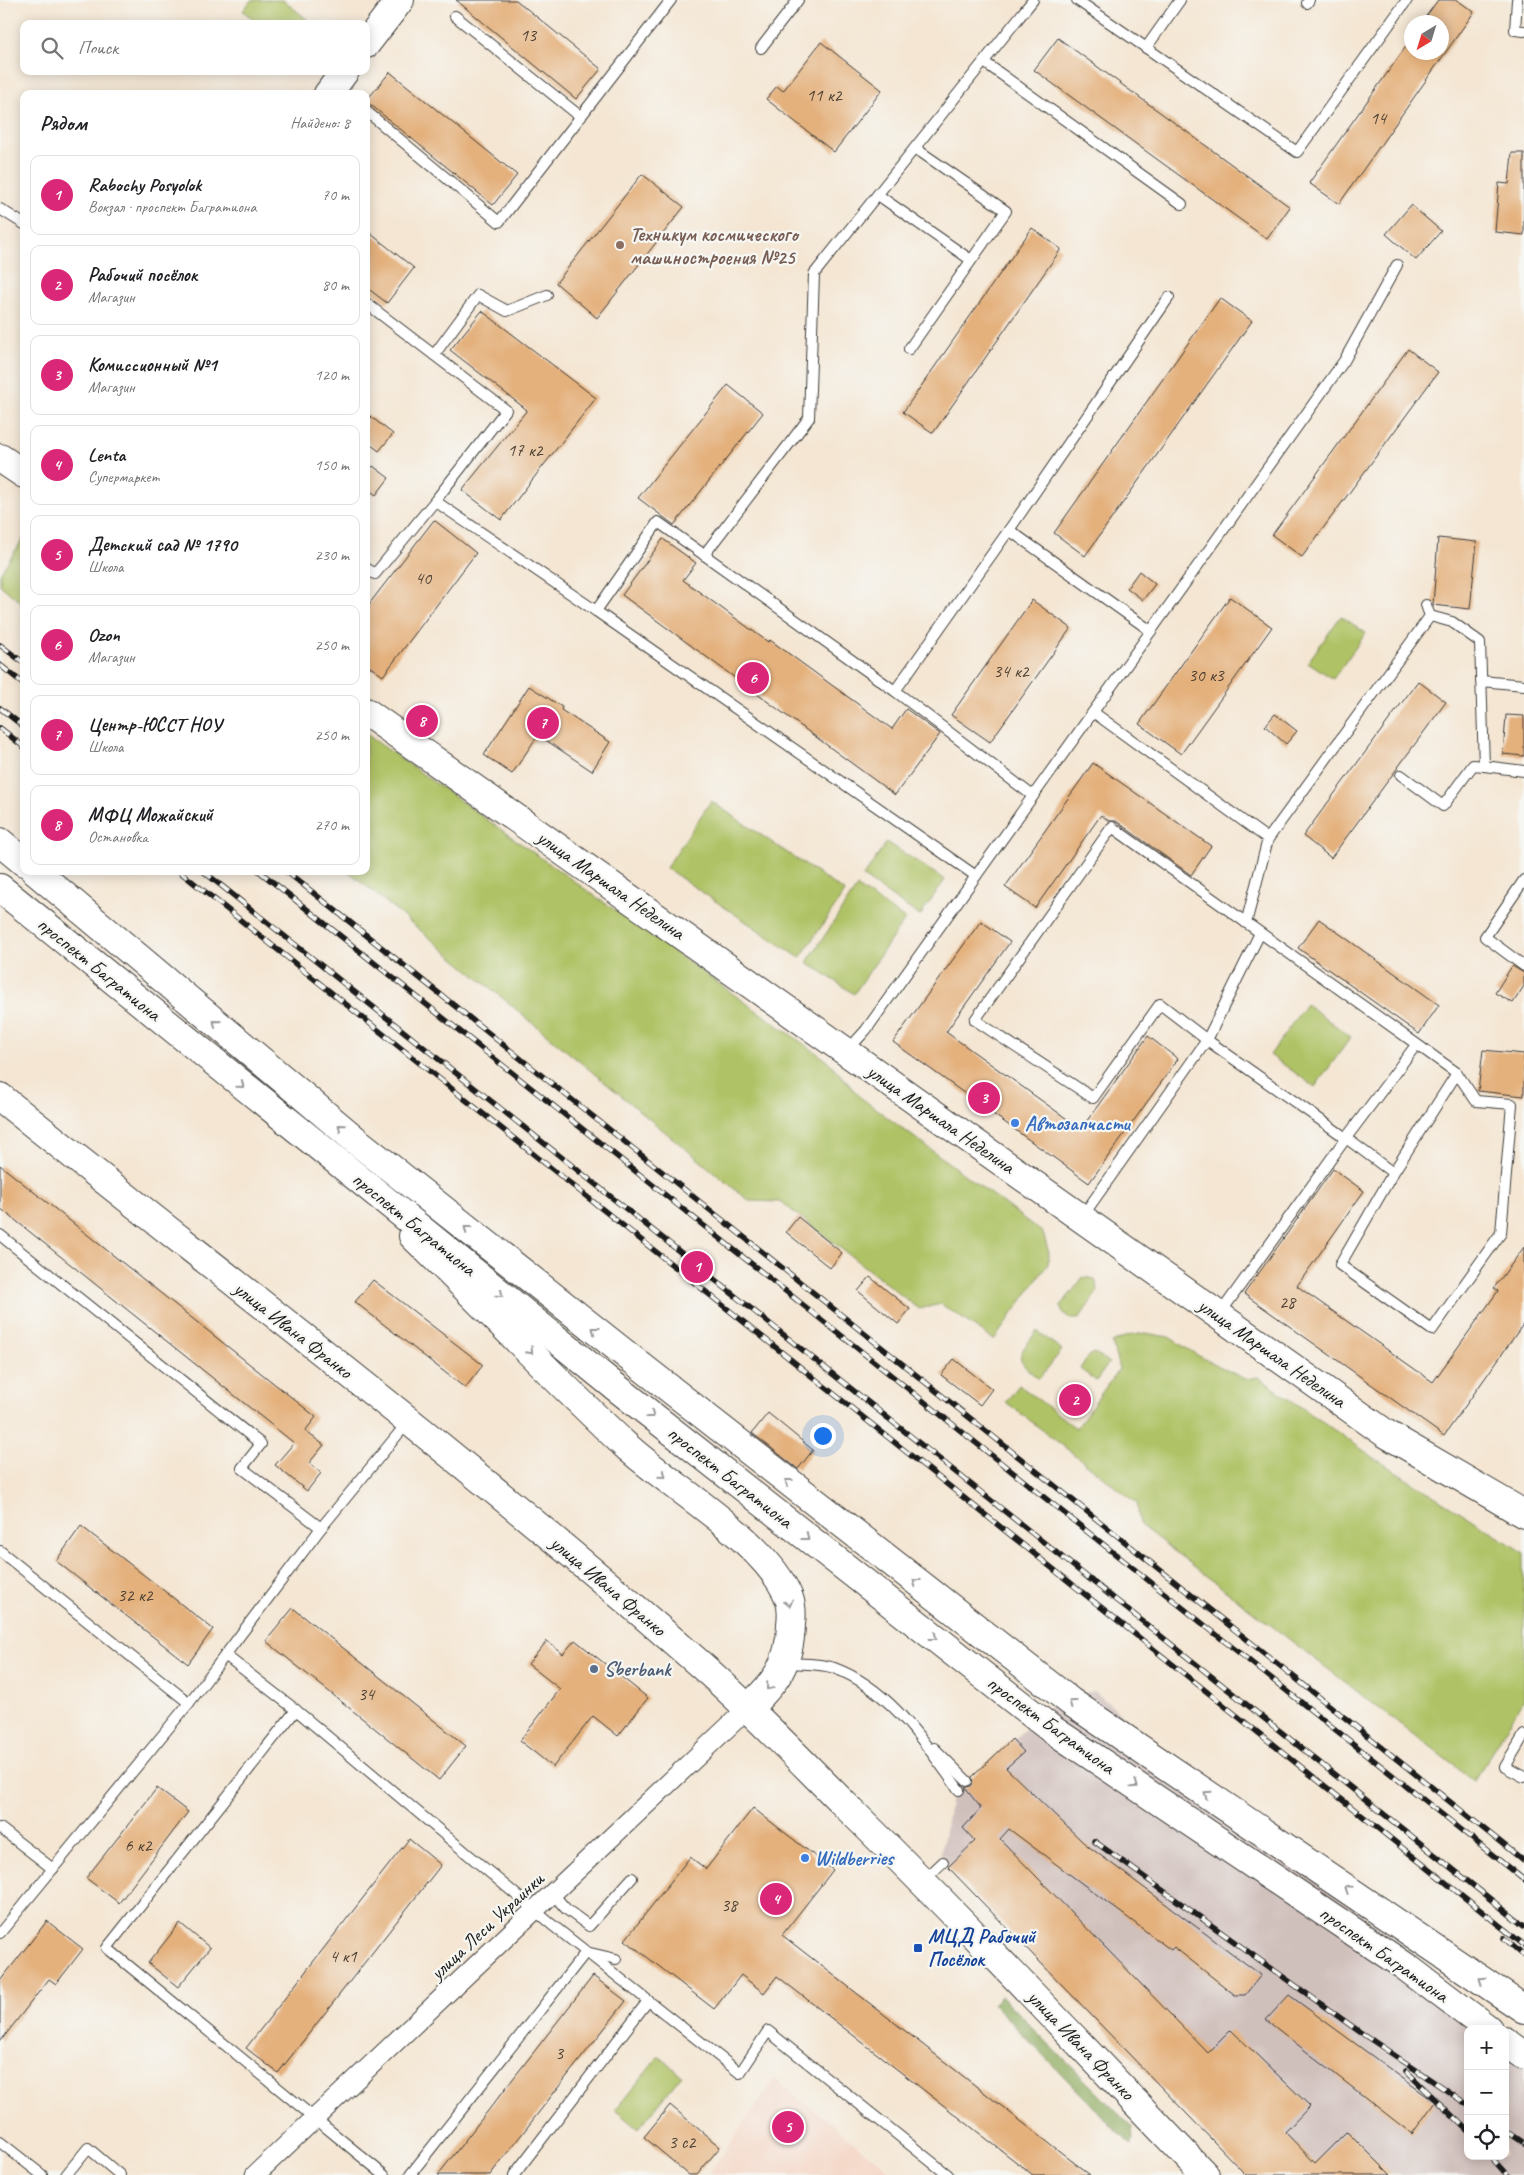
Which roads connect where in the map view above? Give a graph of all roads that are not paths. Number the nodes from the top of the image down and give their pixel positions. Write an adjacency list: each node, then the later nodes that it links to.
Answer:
1 (400, 0): 11 (street)
2 (798, 0): 12 (lane)
3 (1033, 0): 14 (lane)
4 (1077, 0): 13 (lane)
5 (1180, 0): 13 (lane)
6 (1407, 0): 13 (lane)
7 (1517, 0): 10 (lane)
8 (666, 2): 16 (lane)
9 (455, 16): 16 (lane)
10 (1524, 31)
11 (370, 39)
12 (761, 48)
13 (1146, 48)
14 (984, 62): 17 (lane); 19 (lane)
15 (370, 114): 16 (lane)
16 (581, 118)
17 (915, 148): 18 (lane); 22 (lane)
18 (878, 195): 22 (lane); 33 (lane)
19 (1182, 204)
20 (0, 208): 21 (lane)
21 (20, 221)
22 (971, 260): 27 (lane)
23 (1397, 265): 38 (lane)
24 (547, 295): 28 (lane)
25 (1169, 297): 32 (lane)
26 (370, 307): 28 (lane)
27 (909, 349)
28 (434, 355): 31 (lane)
29 (0, 458): 30 (street)
30 (20, 471)
31 (435, 501): 34 (lane); 36 (lane)
32 (1009, 530): 38 (lane); 41 (lane)
33 (704, 555): 36 (lane); 41 (lane)
34 (370, 571)
35 (1426, 605): 37 (lane)
36 (596, 611): 52 (lane)
37 (1430, 616): 39 (lane); 48 (lane)
38 (1151, 631): 42 (lane)
39 (1481, 681): 40 (lane); 44 (lane)
40 (1524, 685)
41 (895, 691): 47 (lane)
42 (1093, 712): 47 (lane); 48 (lane)
43 (370, 715): 60 (street, улица Маршала Неделина)
44 (1484, 766): 45 (lane); 46 (lane)
45 (1524, 771)
46 (1401, 775)
47 (1033, 796): 52 (lane)
48 (1268, 839): 55 (lane)
49 (0, 842): 50 (street)
50 (20, 859)
51 (40, 875): 94 (street, проспект Багратиона, one-way to 51)
52 (976, 876): 60 (lane)
53 (1524, 880): 57 (lane)
54 (0, 888): 64 (street, проспект Багратиона, one-way to 64)
55 (1246, 923): 56 (lane); 58 (lane)
56 (1260, 933): 58 (lane); 59 (lane)
57 (1524, 966)
58 (1207, 1040): 63 (lane); 66 (lane)
59 (1416, 1045): 61 (lane); 63 (lane)
60 (847, 1052): 66 (street, улица Маршала Неделина)
61 (1457, 1073): 65 (lane); 65 (lane)
62 (0, 1097): 69 (street, улица Ивана Франко)
63 (1346, 1138): 65 (lane); 68 (lane)
64 (339, 1164): 74 (street, one-way to 74); 95 (street, проспект Багратиона, one-way to 95)
65 (1393, 1173)
66 (1082, 1218): 68 (street, улица Маршала Неделина)
67 (0, 1235): 71 (lane)
68 (1219, 1315): 70 (street, улица Маршала Неделина)
69 (408, 1421): 71 (lane); 76 (street, улица Ивана Франко)
70 (1524, 1514)
71 (320, 1528): 73 (lane)
72 (0, 1551): 75 (lane)
73 (225, 1655): 75 (lane); 77 (lane)
74 (785, 1663): 76 (street, one-way to 76); 78 (lane)
75 (189, 1704): 85 (lane)
76 (748, 1708): 87 (street, улица Ивана Франко); 88 (street, улица Леси Украинки)
77 (296, 1710): 89 (lane); 98 (lane)
78 (911, 1726): 81 (lane); 82 (lane)
79 (1524, 1735): 80 (lane)
80 (1524, 1778)
81 (968, 1781)
82 (959, 1790)
83 (0, 1828): 85 (lane)
84 (943, 1862): 87 (lane)
85 (53, 1869): 90 (lane)
86 (632, 1878): 88 (lane)
87 (923, 1882): 108 (street, улица Ивана Франко)
88 (553, 1894): 89 (street, улица Леси Украинки)
89 (535, 1911): 91 (lane); 98 (street, улица Леси Украинки)
90 (0, 1933)
91 (586, 1952): 92 (lane); 93 (lane); 105 (lane)
92 (616, 1959)
93 (648, 2001): 106 (lane); 107 (lane)
94 (1524, 2008)
95 (1483, 2025)
96 (1509, 2044): 97 (street)
97 (1524, 2055)
98 (316, 2120): 103 (street, улица Леси Украинки); 104 (lane)
99 (0, 2142): 100 (lane)
100 (42, 2175)
101 (66, 2175): 102 (lane)
102 (120, 2175)
103 (255, 2175)
104 (384, 2175)
105 (410, 2175)
106 (514, 2175)
107 (948, 2175)
108 (1206, 2175)

